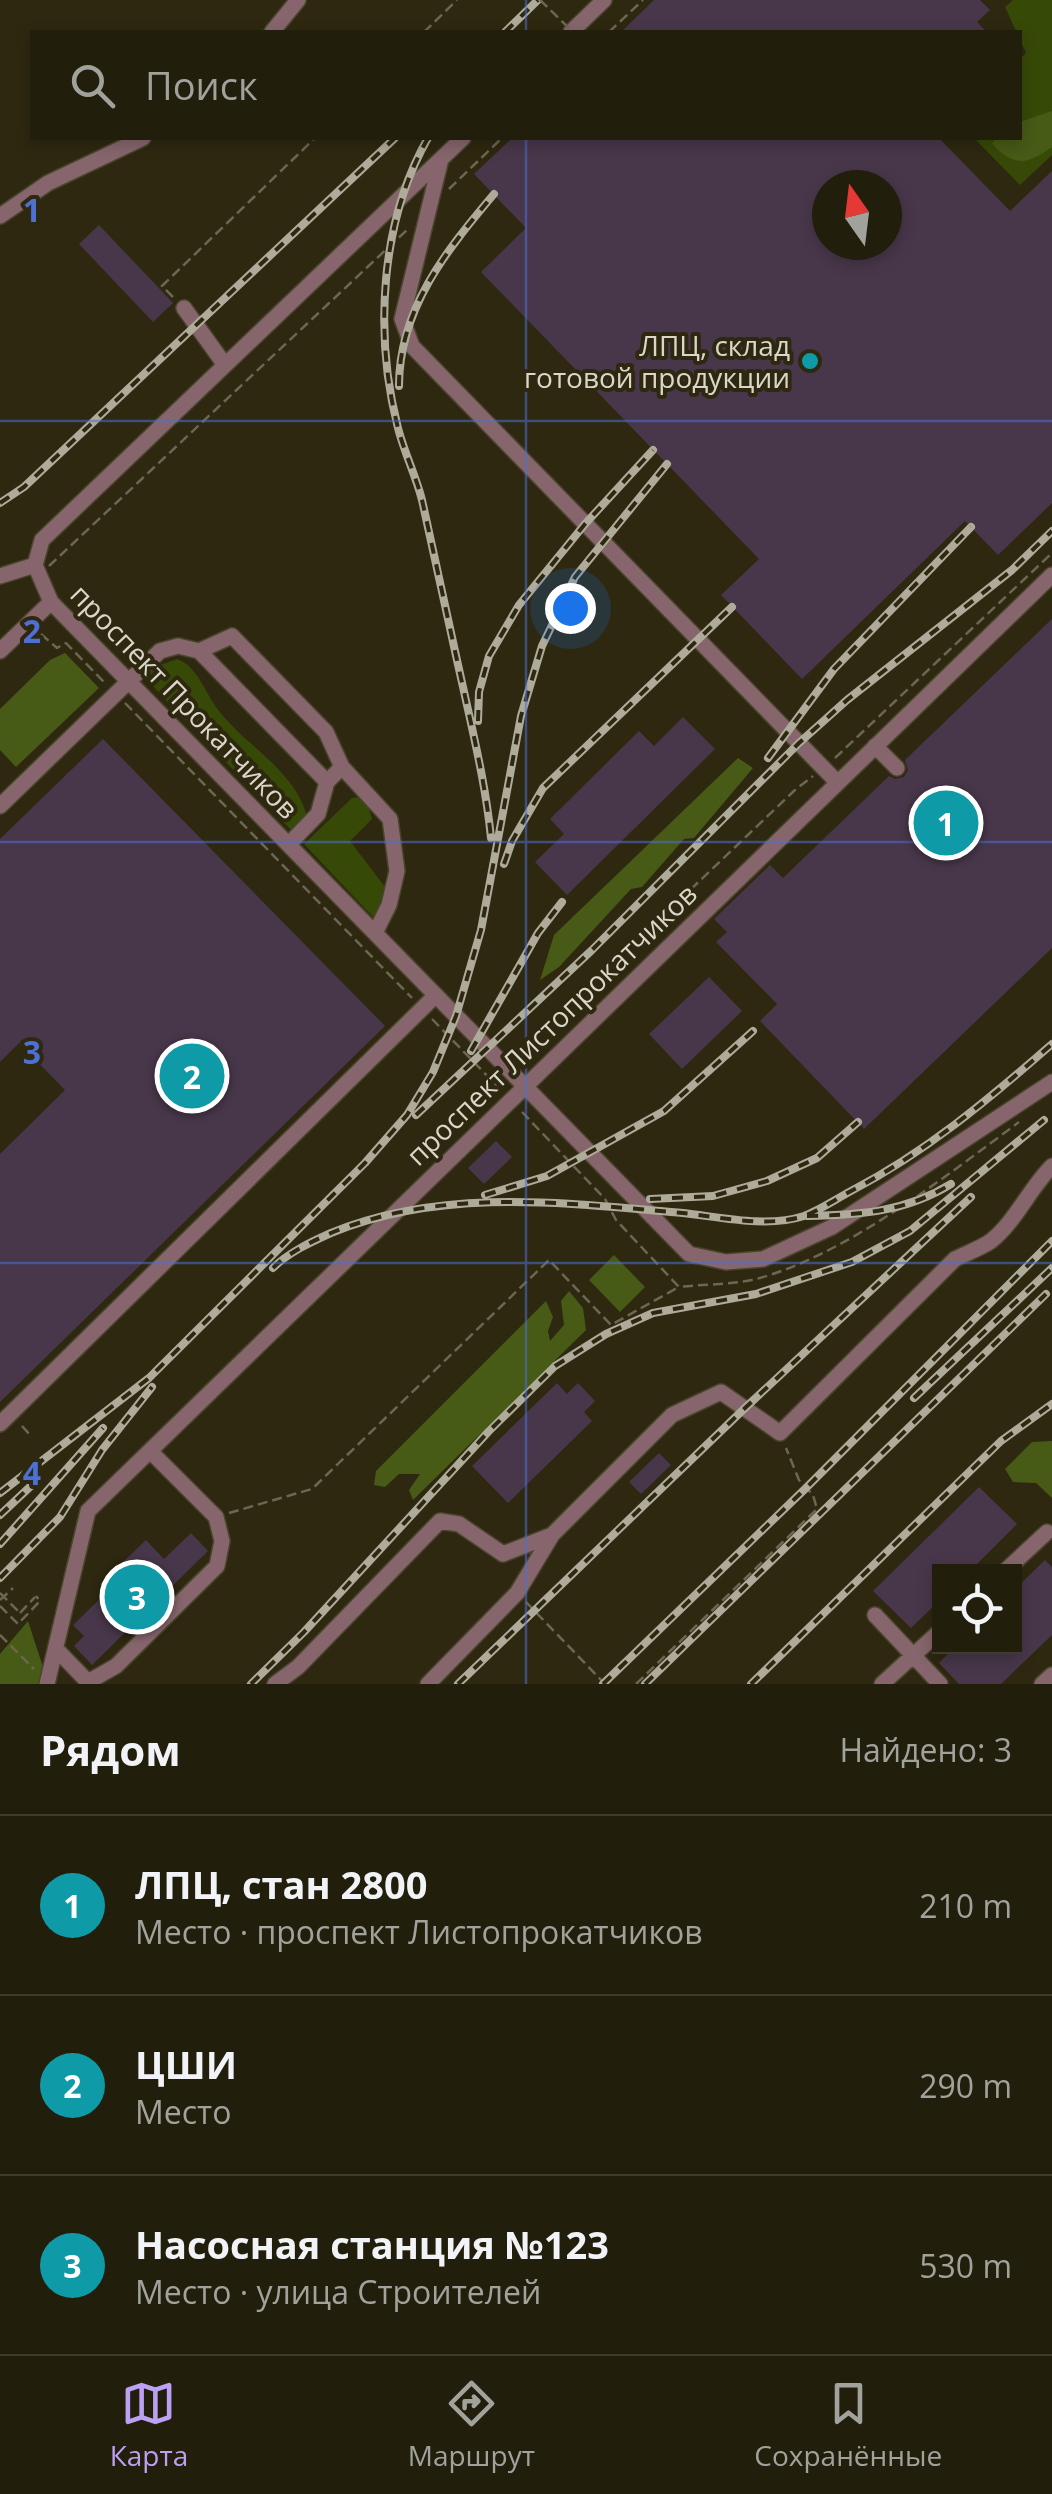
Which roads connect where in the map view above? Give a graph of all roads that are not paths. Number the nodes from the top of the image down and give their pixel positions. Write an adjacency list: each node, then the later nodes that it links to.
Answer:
1 (298, 0): 3 (street)
2 (604, 0): 4 (street)
3 (274, 30)
4 (574, 30)
5 (139, 140): 8 (street)
6 (461, 140): 7 (street)
7 (441, 160): 10 (street); 22 (street)
8 (0, 216)
9 (184, 308): 10 (street)
10 (225, 365): 11 (street)
11 (37, 570): 13 (street); 14 (street, проспект Прокатчиков)
12 (1052, 575): 18 (street, проспект Листопрокатчиков)
13 (0, 576)
14 (51, 602): 16 (street); 17 (street, проспект Прокатчиков)
15 (200, 650): 17 (street); 19 (street); 21 (street)
16 (0, 651)
17 (128, 680): 23 (street); 24 (street, проспект Прокатчиков)
18 (874, 746): 20 (street); 22 (street, проспект Листопрокатчиков)
19 (342, 767): 21 (street); 25 (street)
20 (897, 768)
21 (327, 782): 24 (street)
22 (837, 782): 28 (street, проспект Листопрокатчиков)
23 (0, 806)
24 (288, 844): 25 (street, проспект Прокатчиков)
25 (375, 933): 26 (street, проспект Прокатчиков)
26 (436, 995): 28 (street, проспект Прокатчиков); 30 (street)
27 (1052, 1082): 28 (street, проспект Прокатчиков)
28 (524, 1085): 31 (street, проспект Листопрокатчиков)
29 (1052, 1166): 33 (street)
30 (0, 1424)
31 (150, 1450): 37 (street, проспект Листопрокатчиков); 37 (street)
32 (1047, 1532): 34 (street)
33 (552, 1534): 41 (street); 42 (street)
34 (1013, 1564)
35 (875, 1614): 38 (street)
36 (932, 1638): 38 (street)
37 (56, 1649): 40 (street)
38 (913, 1656): 43 (street); 44 (street)
39 (1052, 1675): 45 (street)
40 (48, 1683)
41 (275, 1684)
42 (428, 1684)
43 (882, 1684)
44 (940, 1684)
45 (1042, 1684)

